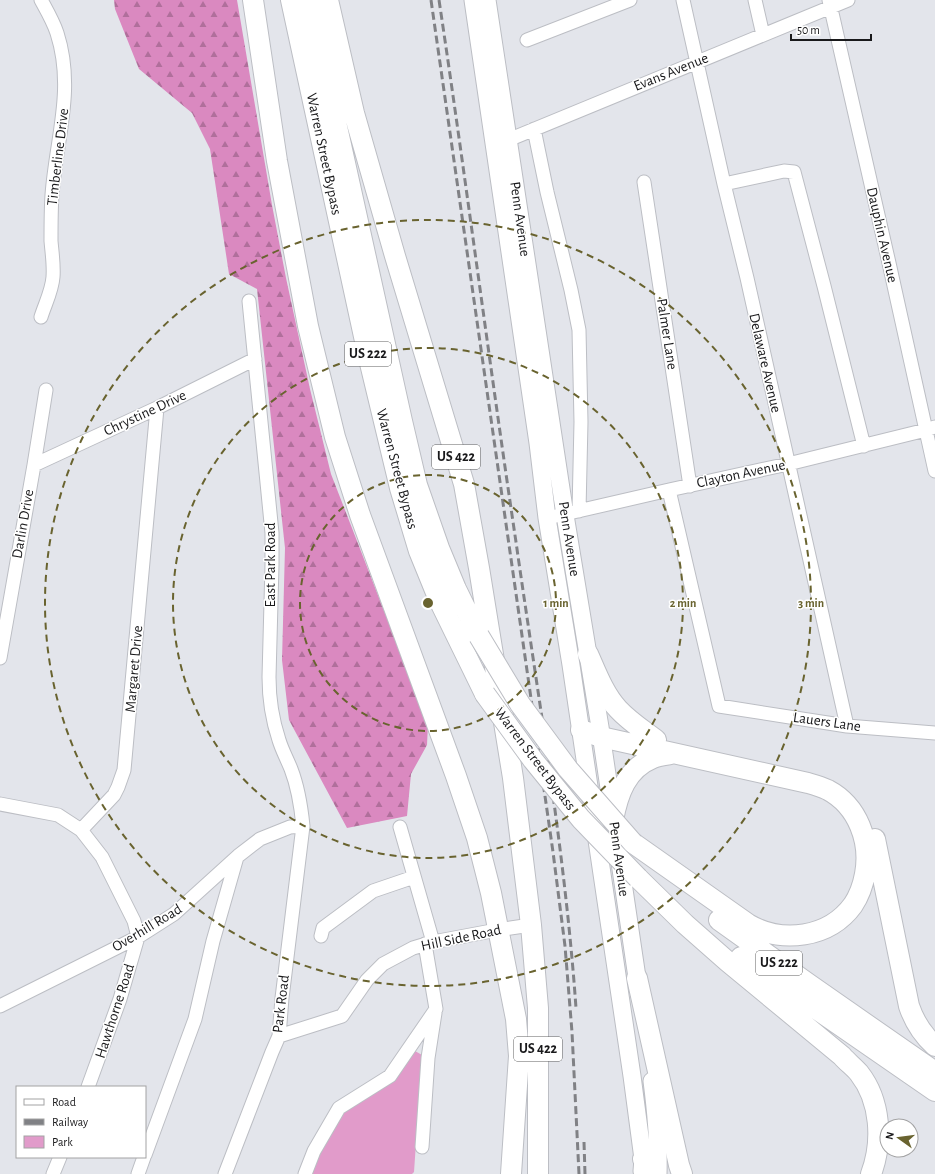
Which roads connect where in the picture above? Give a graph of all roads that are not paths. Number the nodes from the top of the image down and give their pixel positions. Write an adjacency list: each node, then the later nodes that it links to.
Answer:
1 (41, 0): 22 (street, Timberline Drive)
2 (253, 0): 52 (highway, US 422)
3 (291, 0): 50 (highway, Warren Street Bypass / US 222, bridge)
4 (309, 0): 47 (highway, Warren Street Bypass / US 222, bridge)
5 (328, 0): 51 (highway, US 422)
6 (473, 0): 18 (main road, Penn Avenue)
7 (487, 0): 18 (main road, Penn Avenue)
8 (630, 0): 12 (street)
9 (683, 0): 16 (street, Delaware Avenue)
10 (755, 0): 14 (street)
11 (848, 0): 13 (street, Evans Avenue)
12 (610, 4): 15 (street)
13 (829, 4): 14 (street, Evans Avenue); 26 (street, Dauphin Avenue)
14 (763, 35): 16 (street, Evans Avenue)
15 (527, 40)
16 (696, 62): 17 (street, Evans Avenue); 20 (street, Delaware Avenue)
17 (534, 129): 18 (street, Evans Avenue); 33 (street)
18 (501, 141): 33 (main road, Penn Avenue); 34 (main road, Penn Avenue)
19 (644, 182): 31 (street, Palmer Lane)
20 (724, 184): 27 (street); 28 (street, Delaware Avenue)
21 (249, 301): 23 (street, East Park Road)
22 (41, 318)
23 (255, 359): 25 (street, Chrystine Drive); 44 (street, East Park Road)
24 (46, 390): 29 (street, Darlin Drive)
25 (157, 408): 29 (street, Chrystine Drive); 46 (street, Margaret Drive)
26 (930, 428): 27 (street, Clayton Avenue); 30 (street, Dauphin Avenue)
27 (864, 446): 28 (street, Clayton Avenue)
28 (788, 464): 31 (street, Clayton Avenue); 37 (street, Delaware Avenue)
29 (34, 465): 36 (street, Darlin Drive)
30 (935, 471)
31 (690, 486): 32 (street, Clayton Avenue)
32 (669, 490): 33 (street, Clayton Avenue); 37 (street, Lauers Lane)
33 (572, 513): 34 (street, Clayton Avenue); 35 (main road, Penn Avenue)
34 (547, 518): 38 (main road, Penn Avenue)
35 (588, 654): 38 (main road, Penn Avenue); 40 (highway)
36 (0, 658)
37 (847, 726): 39 (street, Lauers Lane)
38 (594, 731): 40 (highway); 41 (highway); 43 (main road, Penn Avenue); 68 (main road, Penn Avenue)
39 (935, 733)
40 (656, 740): 60 (highway)
41 (673, 753): 43 (highway); 47 (highway)
42 (0, 804): 46 (street)
43 (613, 820): 56 (main road, Penn Avenue)
44 (303, 826): 48 (street, Overhill Road); 59 (street, Park Road)
45 (400, 827): 49 (street)
46 (81, 830): 54 (street)
47 (633, 843): 61 (highway, US 222)
48 (238, 856): 54 (street, Overhill Road); 65 (street)
49 (414, 877): 53 (street); 55 (street)
50 (638, 878): 63 (highway, US 222); 77 (highway)
51 (531, 925): 52 (street, Hill Side Road); 74 (highway, US 422)
52 (498, 930): 55 (street, Hill Side Road); 73 (highway, US 422)
53 (321, 936)
54 (138, 937): 57 (street, Overhill Road); 62 (street, Hawthorne Road)
55 (429, 943): 58 (street); 59 (street, Hill Side Road)
56 (637, 978): 75 (main road, Penn Avenue); 76 (highway)
57 (0, 1006)
58 (436, 1010): 64 (street); 72 (street)
59 (279, 1036): 71 (street, Park Road)
60 (935, 1046)
61 (935, 1072)
62 (88, 1086)
63 (935, 1091)
64 (422, 1147)
65 (146, 1153)
66 (60, 1158): 69 (street)
67 (144, 1158): 70 (street)
68 (646, 1169)
69 (53, 1174)
70 (138, 1174)
71 (225, 1174)
72 (305, 1174)
73 (511, 1174)
74 (538, 1174)
75 (658, 1174)
76 (682, 1174)
77 (871, 1174)

